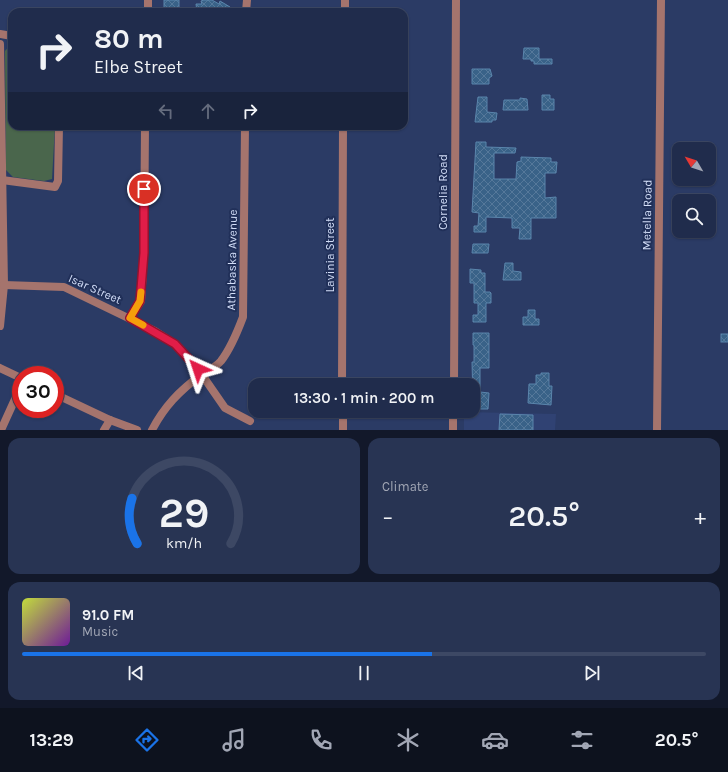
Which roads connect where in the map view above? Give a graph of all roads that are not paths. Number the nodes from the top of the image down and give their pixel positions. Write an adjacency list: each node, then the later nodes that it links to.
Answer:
1 (456, 0): 17 (street, Cornelia Road)
2 (661, 0): 30 (street, Metella Road)
3 (0, 44): 8 (street)
4 (59, 130): 9 (street)
5 (145, 130): 11 (street)
6 (245, 130): 15 (street, Athabaska Avenue)
7 (344, 130): 16 (street, Lavinia Street)
8 (1, 139): 9 (street)
9 (2, 180): 10 (street)
10 (4, 285): 11 (street, Isar Street); 12 (street)
11 (130, 318): 15 (street, Isar Street)
12 (0, 326)
13 (0, 368): 14 (street)
14 (12, 374)
15 (201, 375): 23 (street, Isar Street); 27 (street, Athabaska Avenue)
16 (342, 378)
17 (454, 378)
18 (64, 398): 22 (street)
19 (12, 406): 24 (street)
20 (343, 418): 28 (street)
21 (453, 418): 29 (street)
22 (110, 420): 25 (street); 26 (street)
23 (250, 421)
24 (1, 430)
25 (104, 430)
26 (137, 430)
27 (152, 430)
28 (343, 430)
29 (453, 430)
30 (657, 430)

